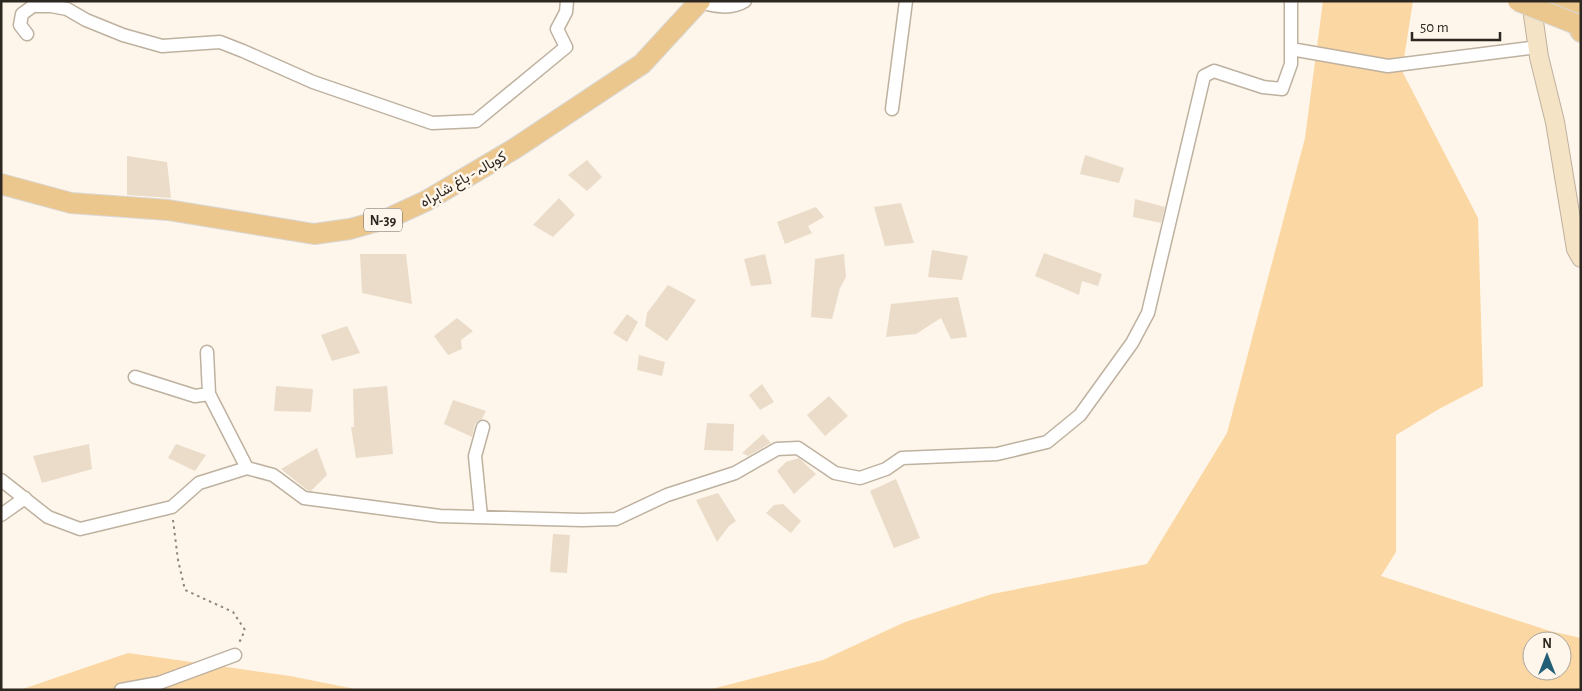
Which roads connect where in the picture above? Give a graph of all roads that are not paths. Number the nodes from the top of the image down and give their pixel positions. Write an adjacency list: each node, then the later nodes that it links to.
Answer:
1 (567, 1): 10 (street)
2 (745, 1): 8 (street)
3 (906, 1): 13 (street)
4 (1290, 1): 12 (street)
5 (1518, 1): 9 (main road, bridge)
6 (1530, 1): 11 (main road)
7 (1556, 1): 9 (main road)
8 (699, 2): 14 (main road, کوہالہ - باغ شاہراہ / N-39)
9 (1578, 17)
10 (27, 34)
11 (1538, 47): 12 (street); 15 (main road)
12 (1291, 49): 24 (street)
13 (892, 109)
14 (1, 184)
15 (1581, 258)
16 (207, 352): 18 (street)
17 (135, 377): 18 (street)
18 (209, 394): 20 (street)
19 (483, 427): 24 (street)
20 (247, 468): 22 (street); 24 (street)
21 (1, 480): 22 (street)
22 (25, 498): 23 (street)
23 (1, 515)
24 (481, 517)
25 (235, 655): 26 (street)
26 (122, 690)

